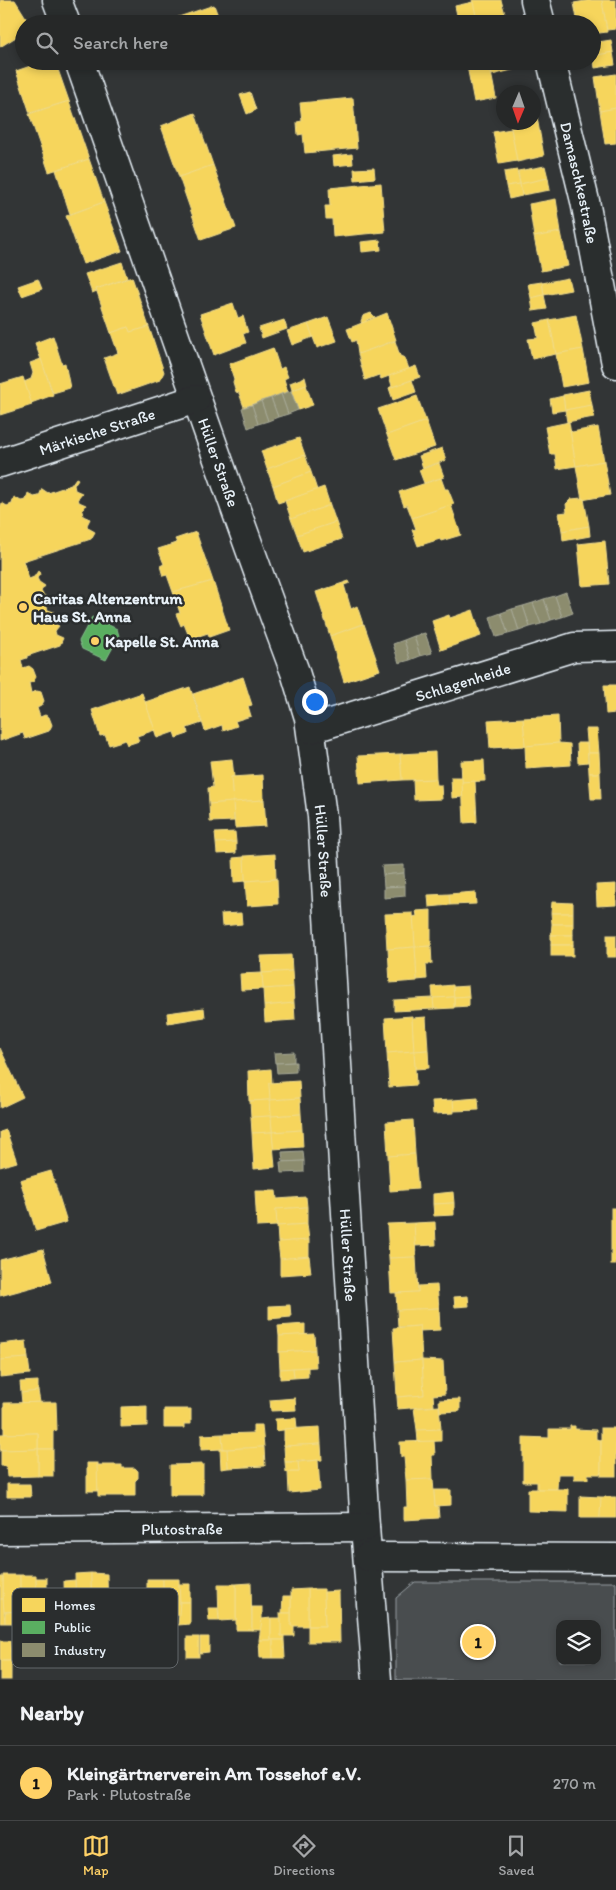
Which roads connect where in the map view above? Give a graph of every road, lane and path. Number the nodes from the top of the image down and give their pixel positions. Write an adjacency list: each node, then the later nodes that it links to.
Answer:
1 (58, 0): 3 (street)
2 (535, 0): 4 (street)
3 (63, 15)
4 (539, 15)
5 (82, 70): 8 (street, Hüller Straße)
6 (553, 70): 7 (street, Damaschkestraße)
7 (616, 364)
8 (196, 399): 9 (street, Märkische Straße); 11 (street, Hüller Straße)
9 (0, 463)
10 (616, 646): 11 (street, Schlagenheide)
11 (311, 729): 12 (street, Hüller Straße)
12 (365, 1527): 13 (street, Plutostraße); 14 (street, Hüller Straße)
13 (0, 1530)
14 (368, 1557): 15 (street); 16 (street, Hüller Straße)
15 (616, 1558)
16 (377, 1680)

